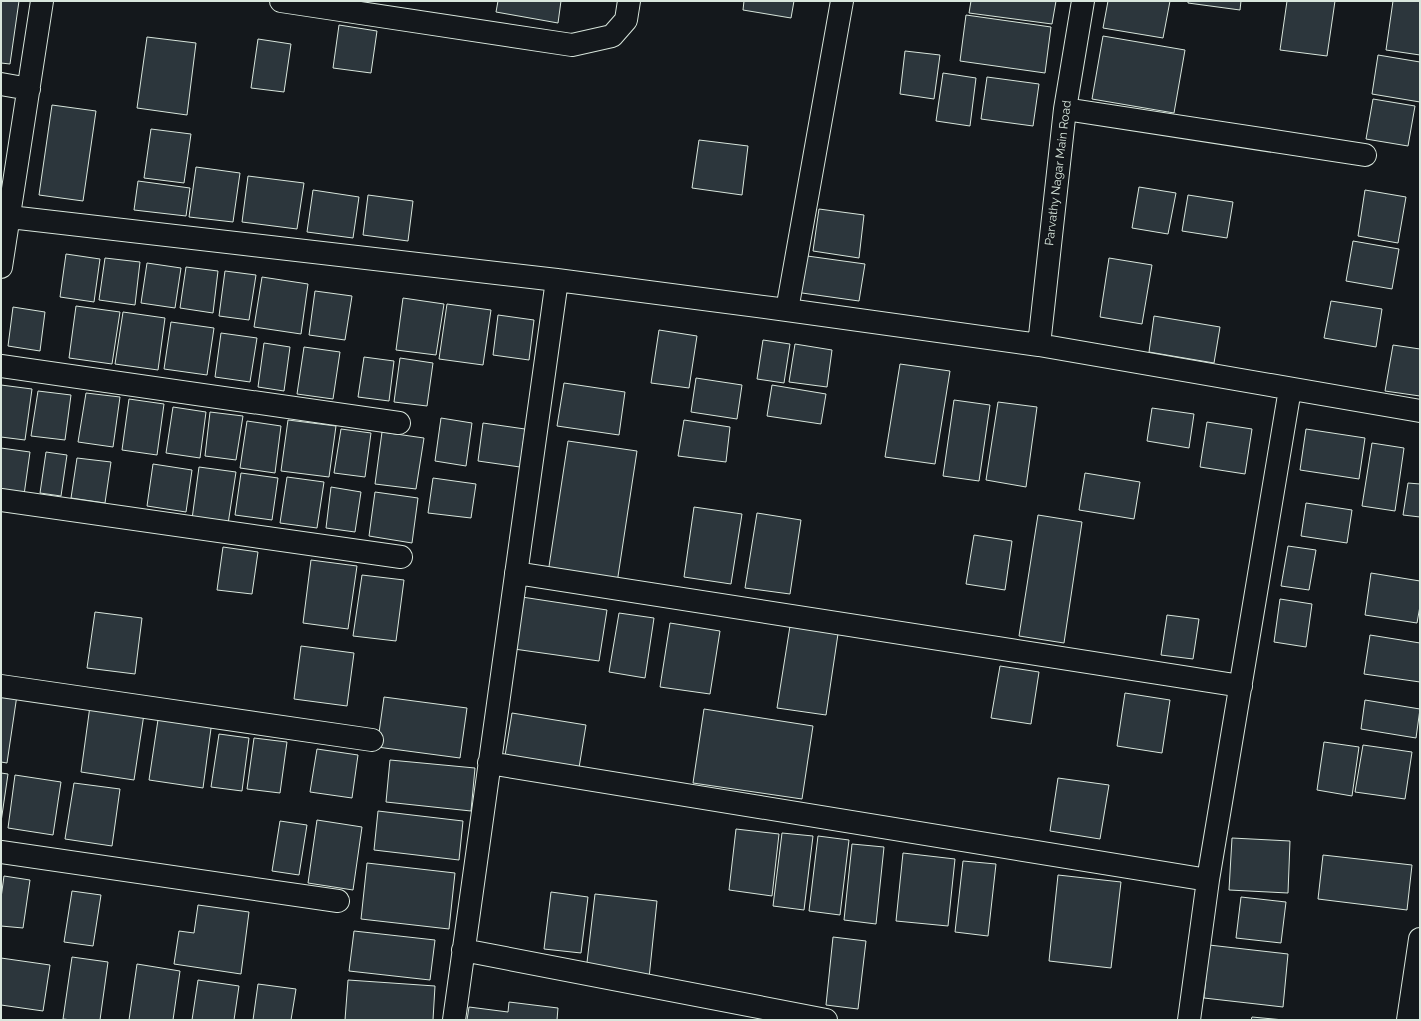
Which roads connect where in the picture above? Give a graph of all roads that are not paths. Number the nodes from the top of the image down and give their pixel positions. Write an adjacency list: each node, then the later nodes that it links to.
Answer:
1 (42, 1): 7 (street)
2 (281, 1): 3 (street)
3 (629, 1)
4 (842, 1): 13 (street)
5 (1083, 1): 8 (street, Parvathy Nagar Main Road)
6 (1, 84): 7 (street)
7 (29, 89): 10 (street)
8 (1065, 109): 9 (street); 14 (street, Parvathy Nagar Main Road)
9 (1365, 154)
10 (5, 217): 11 (street); 12 (street)
11 (1, 266)
12 (557, 280): 13 (street); 21 (street)
13 (787, 310): 14 (street)
14 (1039, 345): 16 (street)
15 (1, 366): 18 (street)
16 (1290, 389): 17 (street); 23 (street)
17 (1420, 411)
18 (400, 424)
19 (1, 500): 20 (street)
20 (401, 557)
21 (516, 573): 23 (street); 25 (street)
22 (1, 686): 24 (street)
23 (1241, 686): 27 (street)
24 (372, 740)
25 (489, 763): 27 (street); 30 (street)
26 (1, 852): 28 (street)
27 (1208, 880): 33 (street)
28 (338, 901)
29 (1420, 938): 34 (street)
30 (463, 950): 31 (street); 32 (street)
31 (454, 1020)
32 (826, 1020)
33 (1189, 1020)
34 (1408, 1020)

